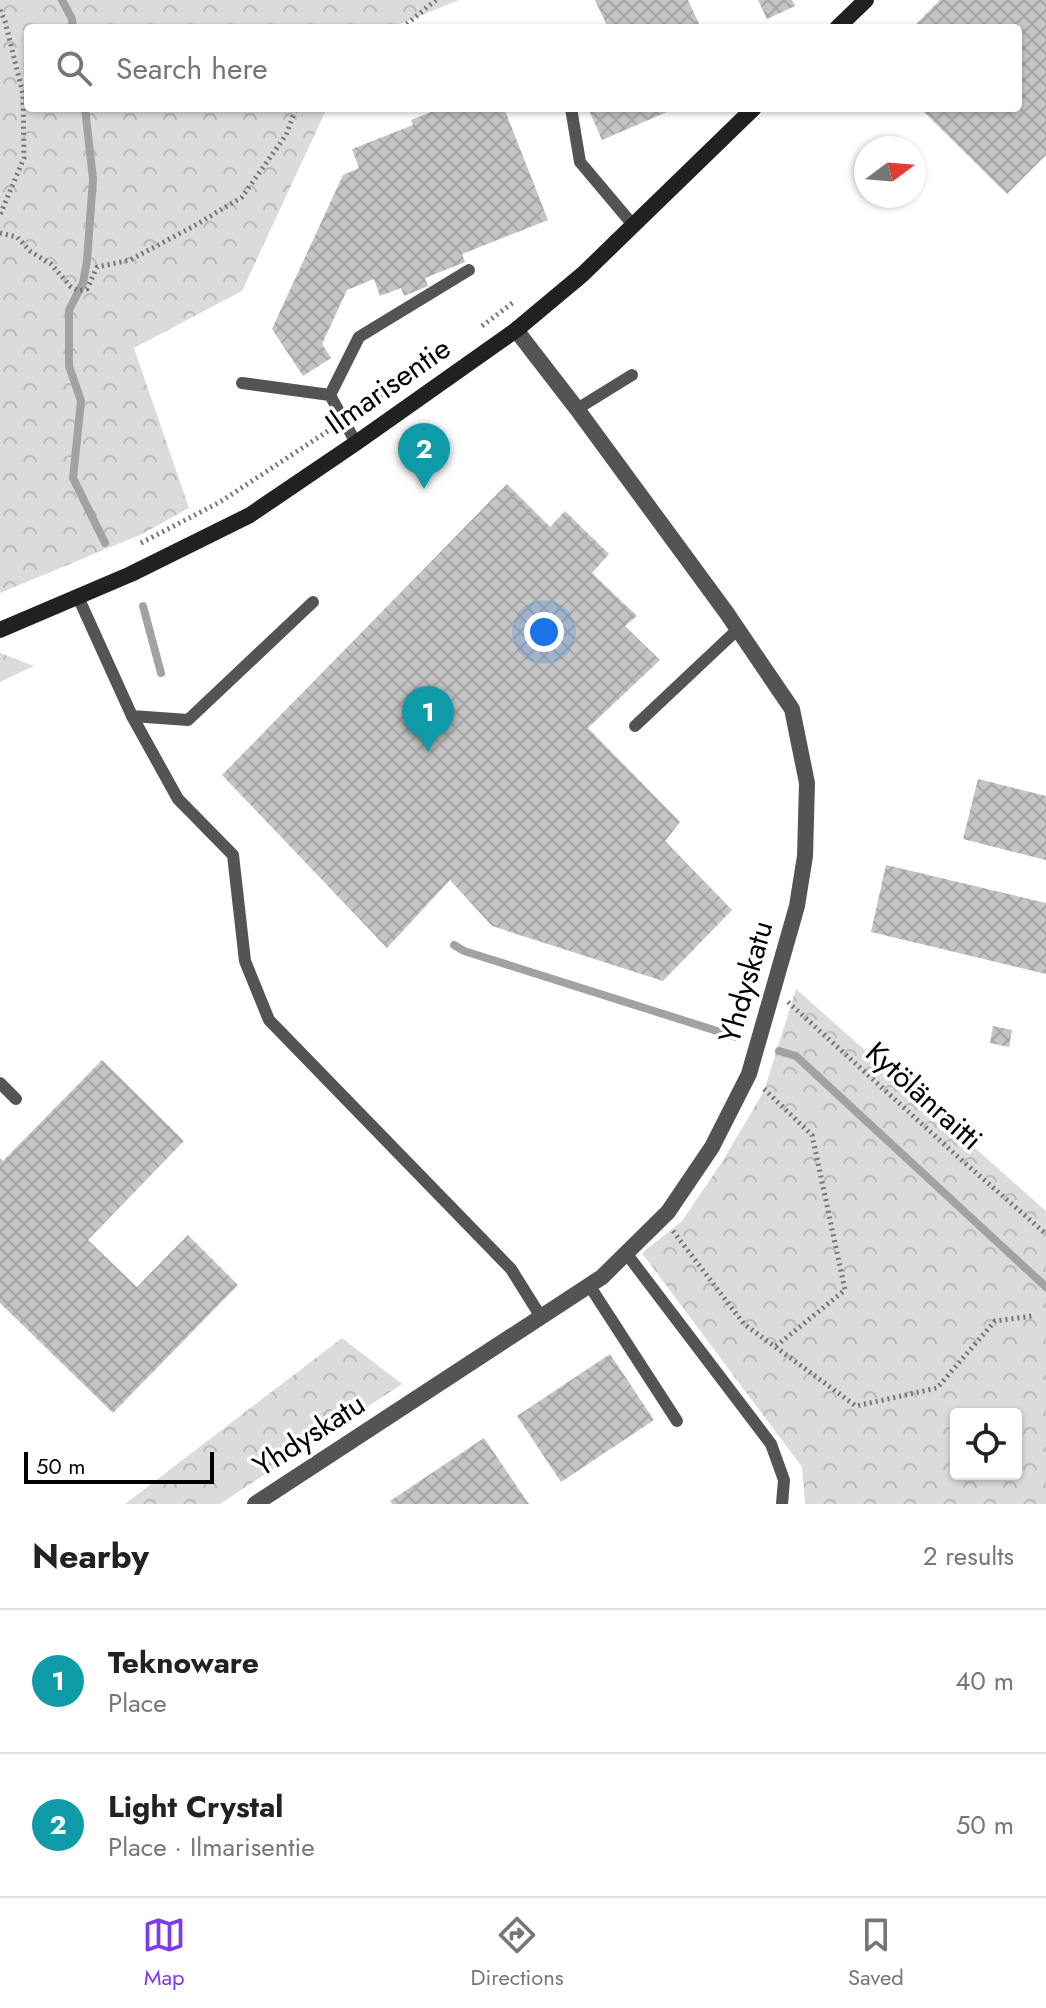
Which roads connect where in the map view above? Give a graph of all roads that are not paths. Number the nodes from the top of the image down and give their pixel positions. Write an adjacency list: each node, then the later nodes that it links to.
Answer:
1 (866, 0): 2 (street)
2 (841, 24)
3 (572, 112): 5 (lane)
4 (750, 112): 5 (street, Ilmarisentie)
5 (633, 225): 7 (street, Ilmarisentie)
6 (469, 270): 10 (lane)
7 (516, 330): 11 (street, Yhdyskatu); 12 (street, Ilmarisentie)
8 (632, 375): 11 (lane)
9 (242, 383): 10 (lane)
10 (330, 395): 12 (lane)
11 (577, 409): 16 (street, Yhdyskatu)
12 (356, 443): 13 (street, Ilmarisentie)
13 (78, 597): 15 (street, Ilmarisentie); 17 (lane)
14 (313, 602): 17 (lane)
15 (0, 630)
16 (737, 630): 18 (lane); 21 (street, Yhdyskatu)
17 (132, 716): 23 (lane)
18 (635, 726)
19 (0, 1083): 20 (lane)
20 (16, 1099)
21 (626, 1253): 22 (street, Yhdyskatu); 26 (lane)
22 (589, 1285): 23 (street, Yhdyskatu); 24 (lane)
23 (541, 1317): 25 (street, Yhdyskatu)
24 (677, 1421)
25 (255, 1504)
26 (782, 1504)

